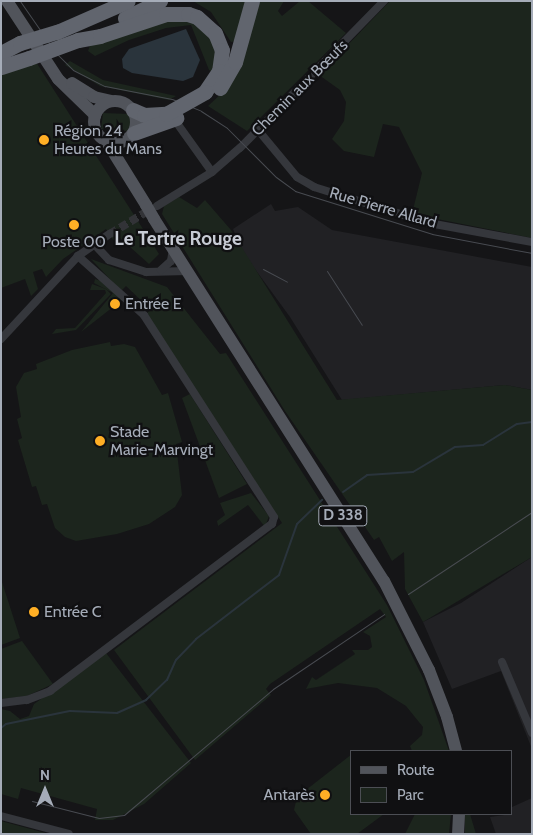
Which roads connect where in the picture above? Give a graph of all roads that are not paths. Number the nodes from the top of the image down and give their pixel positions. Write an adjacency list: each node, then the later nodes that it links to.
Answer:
1 (1, 1): 7 (main road)
2 (7, 1): 7 (main road)
3 (128, 1): 9 (highway, bridge)
4 (160, 1): 8 (highway)
5 (252, 1): 14 (highway)
6 (384, 1): 19 (street, Chemin aux Bœufs)
7 (16, 15): 12 (main road)
8 (78, 40): 13 (highway, bridge); 14 (highway)
9 (20, 43): 10 (highway); 11 (highway)
10 (1, 46)
11 (1, 53)
12 (51, 66): 15 (main road); 17 (main road)
13 (1, 67)
14 (210, 93): 18 (highway)
15 (111, 101): 16 (main road); 17 (main road)
16 (133, 110): 18 (highway); 20 (main road)
17 (95, 115): 21 (main road)
18 (172, 117): 20 (highway); 22 (street)
19 (258, 130): 22 (street, Chemin aux Bœufs); 26 (street, Rue Pierre Allard)
20 (131, 136): 21 (main road); 23 (main road, D 338)
21 (107, 142): 23 (main road, D 338)
22 (212, 172): 24 (street, Chemin aux Bœufs)
23 (130, 178): 24 (main road, D 338)
24 (152, 210): 28 (main road, D 338)
25 (110, 234): 27 (street)
26 (532, 242)
27 (94, 244): 29 (street); 31 (street)
28 (173, 248): 30 (main road, D 338); 31 (street)
29 (78, 256): 32 (street); 34 (street)
30 (188, 271): 31 (street); 36 (main road, D 338)
31 (159, 272)
32 (1, 339)
33 (502, 662): 35 (street)
34 (1, 703)
35 (532, 733)
36 (456, 750)
37 (458, 815): 40 (main road)
38 (1, 816): 39 (street)
39 (69, 834)
40 (458, 834)

